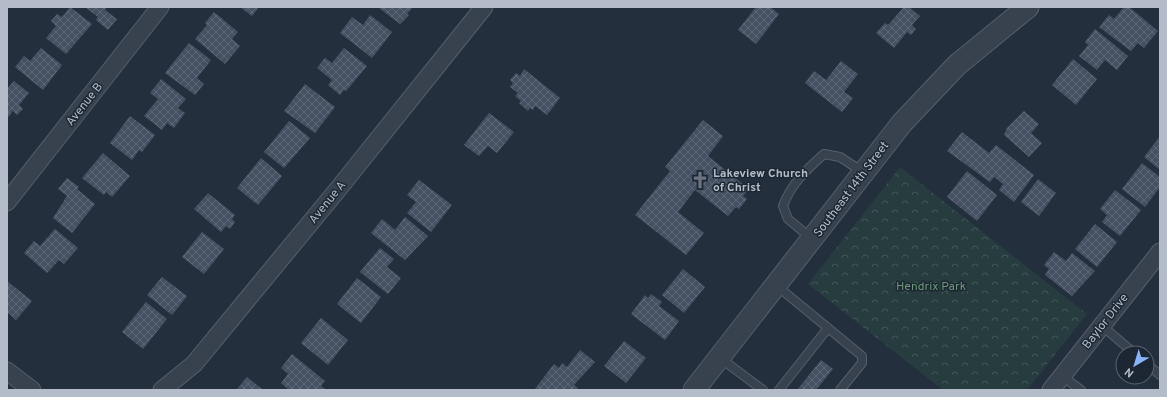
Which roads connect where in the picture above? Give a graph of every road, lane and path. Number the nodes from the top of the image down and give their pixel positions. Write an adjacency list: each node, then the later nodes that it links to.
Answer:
1 (160, 7): 5 (street, Avenue B)
2 (484, 7): 16 (street, Avenue A)
3 (1028, 7): 4 (street, Southeast 14th Street)
4 (864, 172): 6 (street, Southeast 14th Street); 6 (lane)
5 (7, 202)
6 (813, 240): 8 (street, Southeast 14th Street)
7 (1160, 252): 9 (street, Baylor Drive)
8 (777, 286): 10 (lane); 12 (street, Southeast 14th Street)
9 (1101, 325): 11 (lane); 14 (street, Baylor Drive)
10 (828, 328): 19 (lane); 20 (lane)
11 (1125, 345)
12 (720, 357): 17 (street, Southeast 14th Street); 18 (lane)
13 (7, 371): 15 (street)
14 (1062, 376): 21 (street, Baylor Drive); 22 (lane)
15 (32, 390)
16 (162, 390)
17 (694, 390)
18 (763, 390)
19 (779, 390)
20 (840, 390)
21 (1051, 390)
22 (1081, 390)

